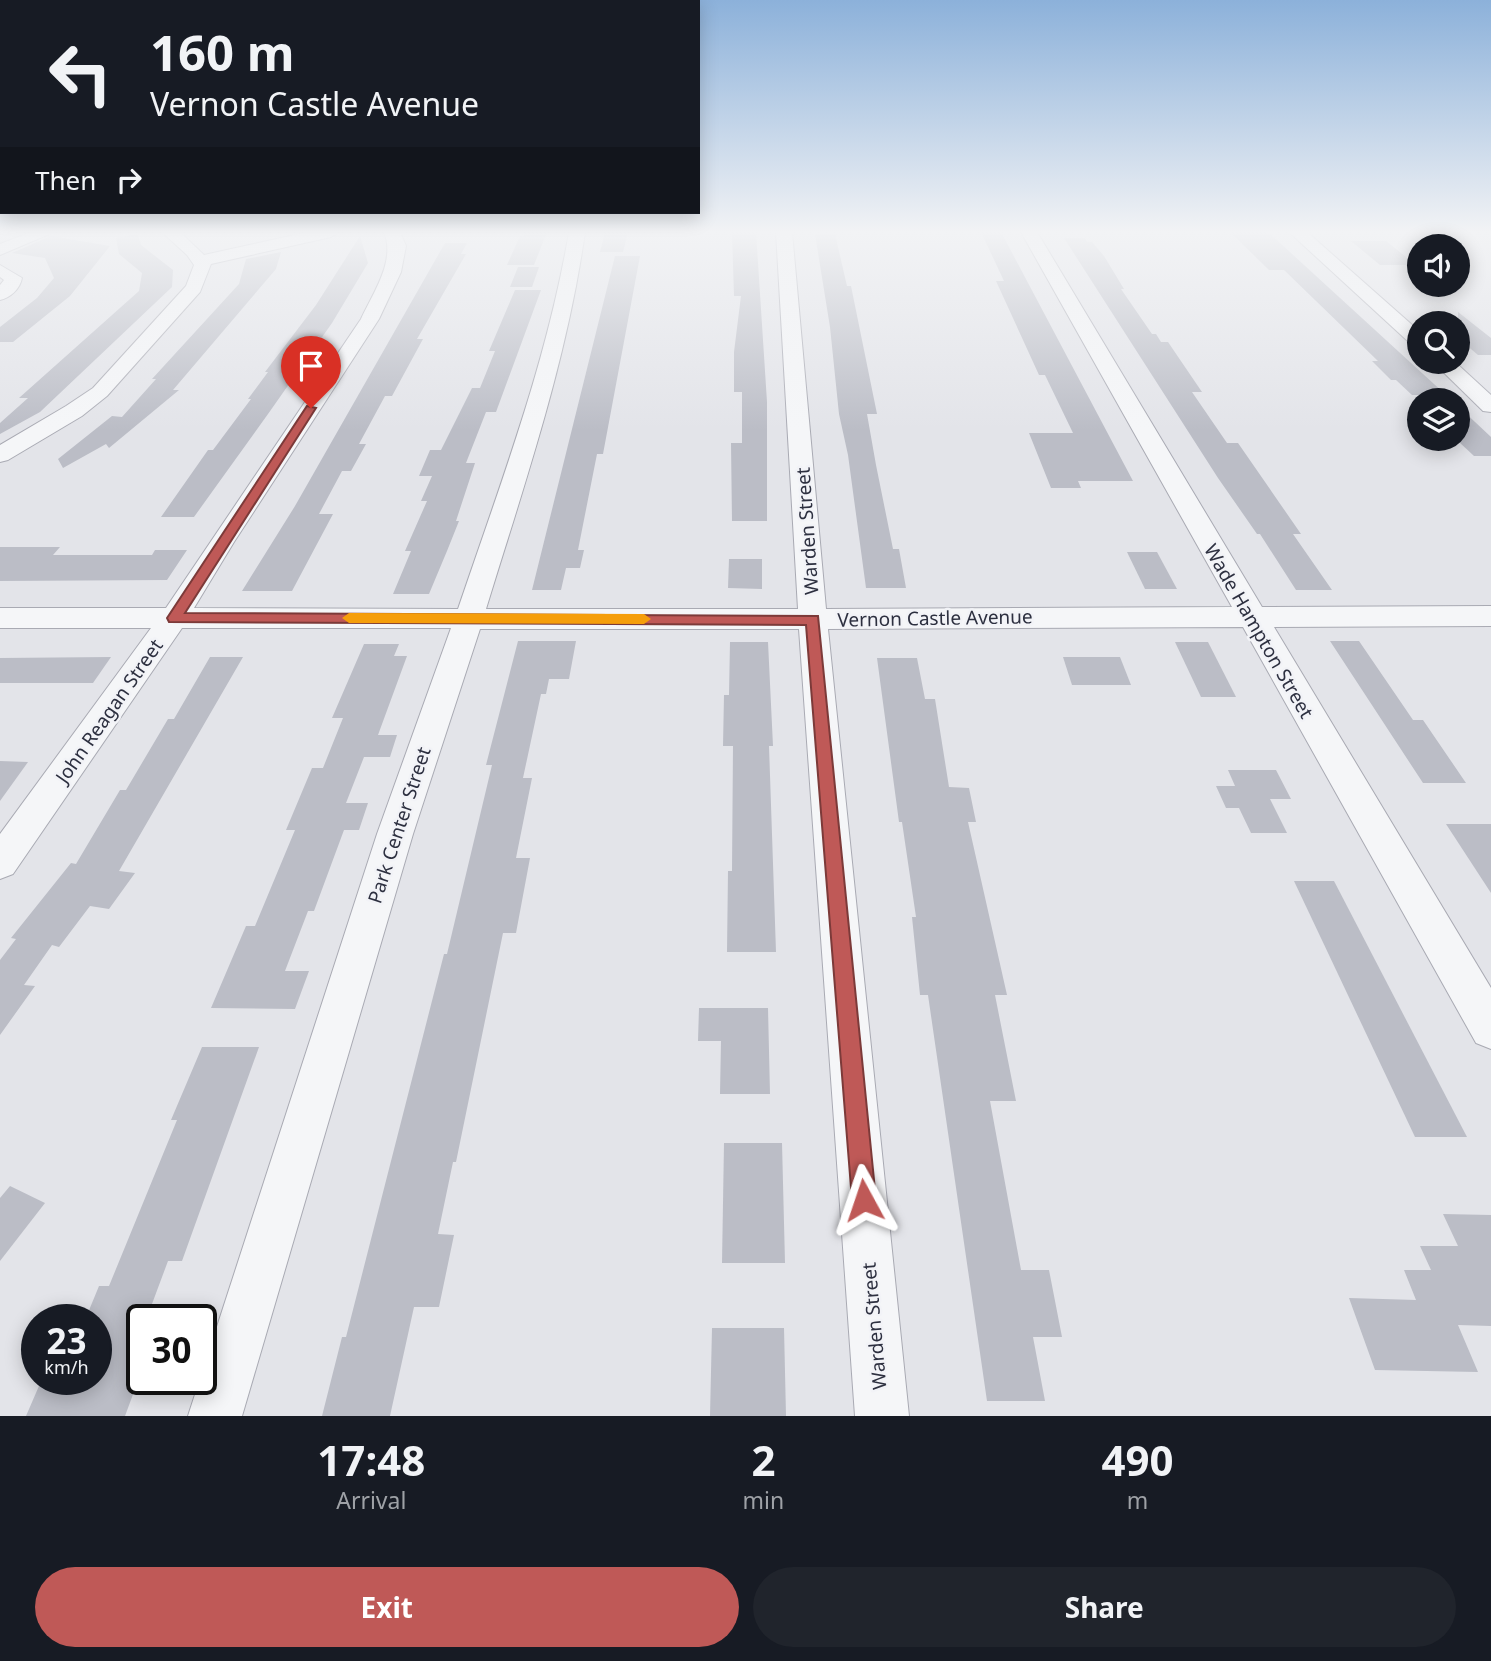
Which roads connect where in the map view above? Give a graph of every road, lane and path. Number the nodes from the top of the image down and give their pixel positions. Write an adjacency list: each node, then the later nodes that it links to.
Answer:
1 (185, 298): 10 (street)
2 (380, 298): 14 (street, John Reagan Street)
3 (566, 298): 15 (street, Park Center Street)
4 (789, 298): 16 (street, Warden Street)
5 (1067, 298): 11 (street, Wade Hampton Street)
6 (1371, 298): 7 (street)
7 (1407, 330)
8 (1456, 374): 9 (street)
9 (1491, 406)
10 (0, 455)
11 (1250, 616): 12 (street, Vernon Castle Avenue); 16 (street, Vernon Castle Avenue); 18 (street, Wade Hampton Street)
12 (1491, 616)
13 (0, 618): 14 (street, Vernon Castle Avenue)
14 (174, 618): 15 (street, Vernon Castle Avenue); 17 (street, John Reagan Street)
15 (469, 618): 16 (street, Vernon Castle Avenue); 19 (street, Park Center Street)
16 (813, 620): 20 (street, Warden Street)
17 (0, 863)
18 (1491, 1028)
19 (215, 1416)
20 (882, 1416)

